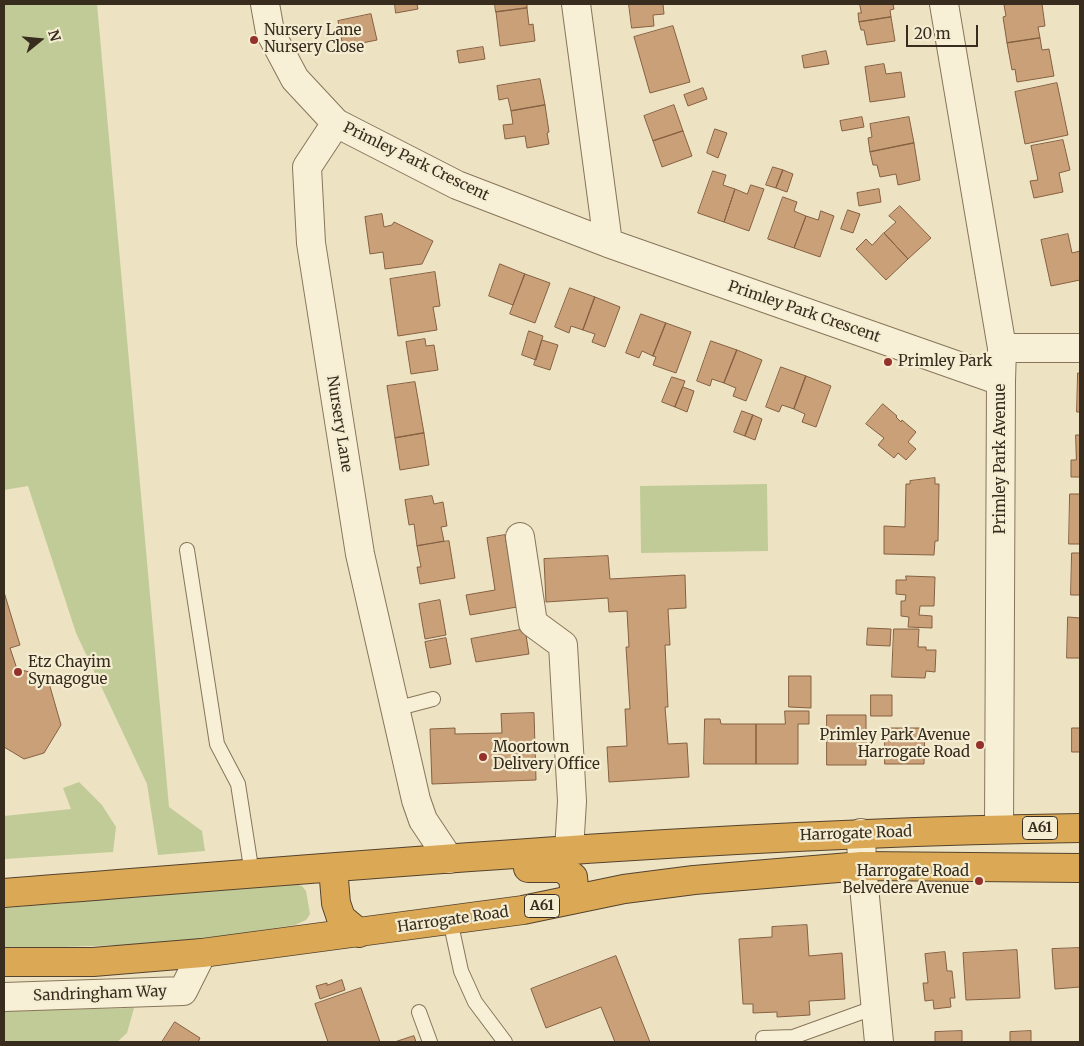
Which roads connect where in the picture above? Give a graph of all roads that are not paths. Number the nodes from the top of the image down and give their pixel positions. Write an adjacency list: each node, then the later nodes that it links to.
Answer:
1 (265, 4): 4 (street)
2 (576, 4): 5 (street)
3 (944, 4): 6 (street, Primley Park Avenue)
4 (336, 123): 5 (street, Primley Park Crescent); 12 (street, Nursery Lane)
5 (608, 243): 8 (street, Primley Park Crescent)
6 (1002, 348): 7 (street); 8 (street, Primley Park Avenue)
7 (1080, 348)
8 (1001, 381): 14 (street, Primley Park Avenue)
9 (520, 537): 16 (street)
10 (187, 550): 22 (lane)
11 (434, 699): 12 (lane)
12 (395, 709): 18 (street, Nursery Lane)
13 (1080, 828): 14 (highway, Harrogate Road / A61)
14 (999, 829): 15 (highway, Harrogate Road / A61)
15 (862, 833): 16 (highway, Harrogate Road / A61); 19 (street)
16 (568, 851): 17 (highway, Harrogate Road / A61)
17 (487, 857): 18 (highway, Harrogate Road / A61); 24 (highway)
18 (449, 860): 20 (highway, Harrogate Road / A61)
19 (862, 866): 21 (highway, Harrogate Road / A61); 24 (highway, Harrogate Road / A61); 30 (street)
20 (333, 868): 22 (highway, Harrogate Road / A61); 26 (highway)
21 (1080, 868)
22 (252, 874): 23 (highway, Harrogate Road / A61)
23 (4, 893)
24 (575, 899): 25 (highway, Harrogate Road / A61)
25 (450, 920): 26 (highway, Harrogate Road / A61); 34 (lane)
26 (359, 933): 27 (highway, Harrogate Road / A61)
27 (202, 953): 28 (highway, Harrogate Road / A61); 29 (street, Sandringham Way)
28 (4, 962)
29 (4, 997)
30 (876, 1007): 32 (lane); 35 (street)
31 (419, 1012): 33 (lane)
32 (763, 1038)
33 (430, 1042)
34 (505, 1042)
35 (879, 1042)

